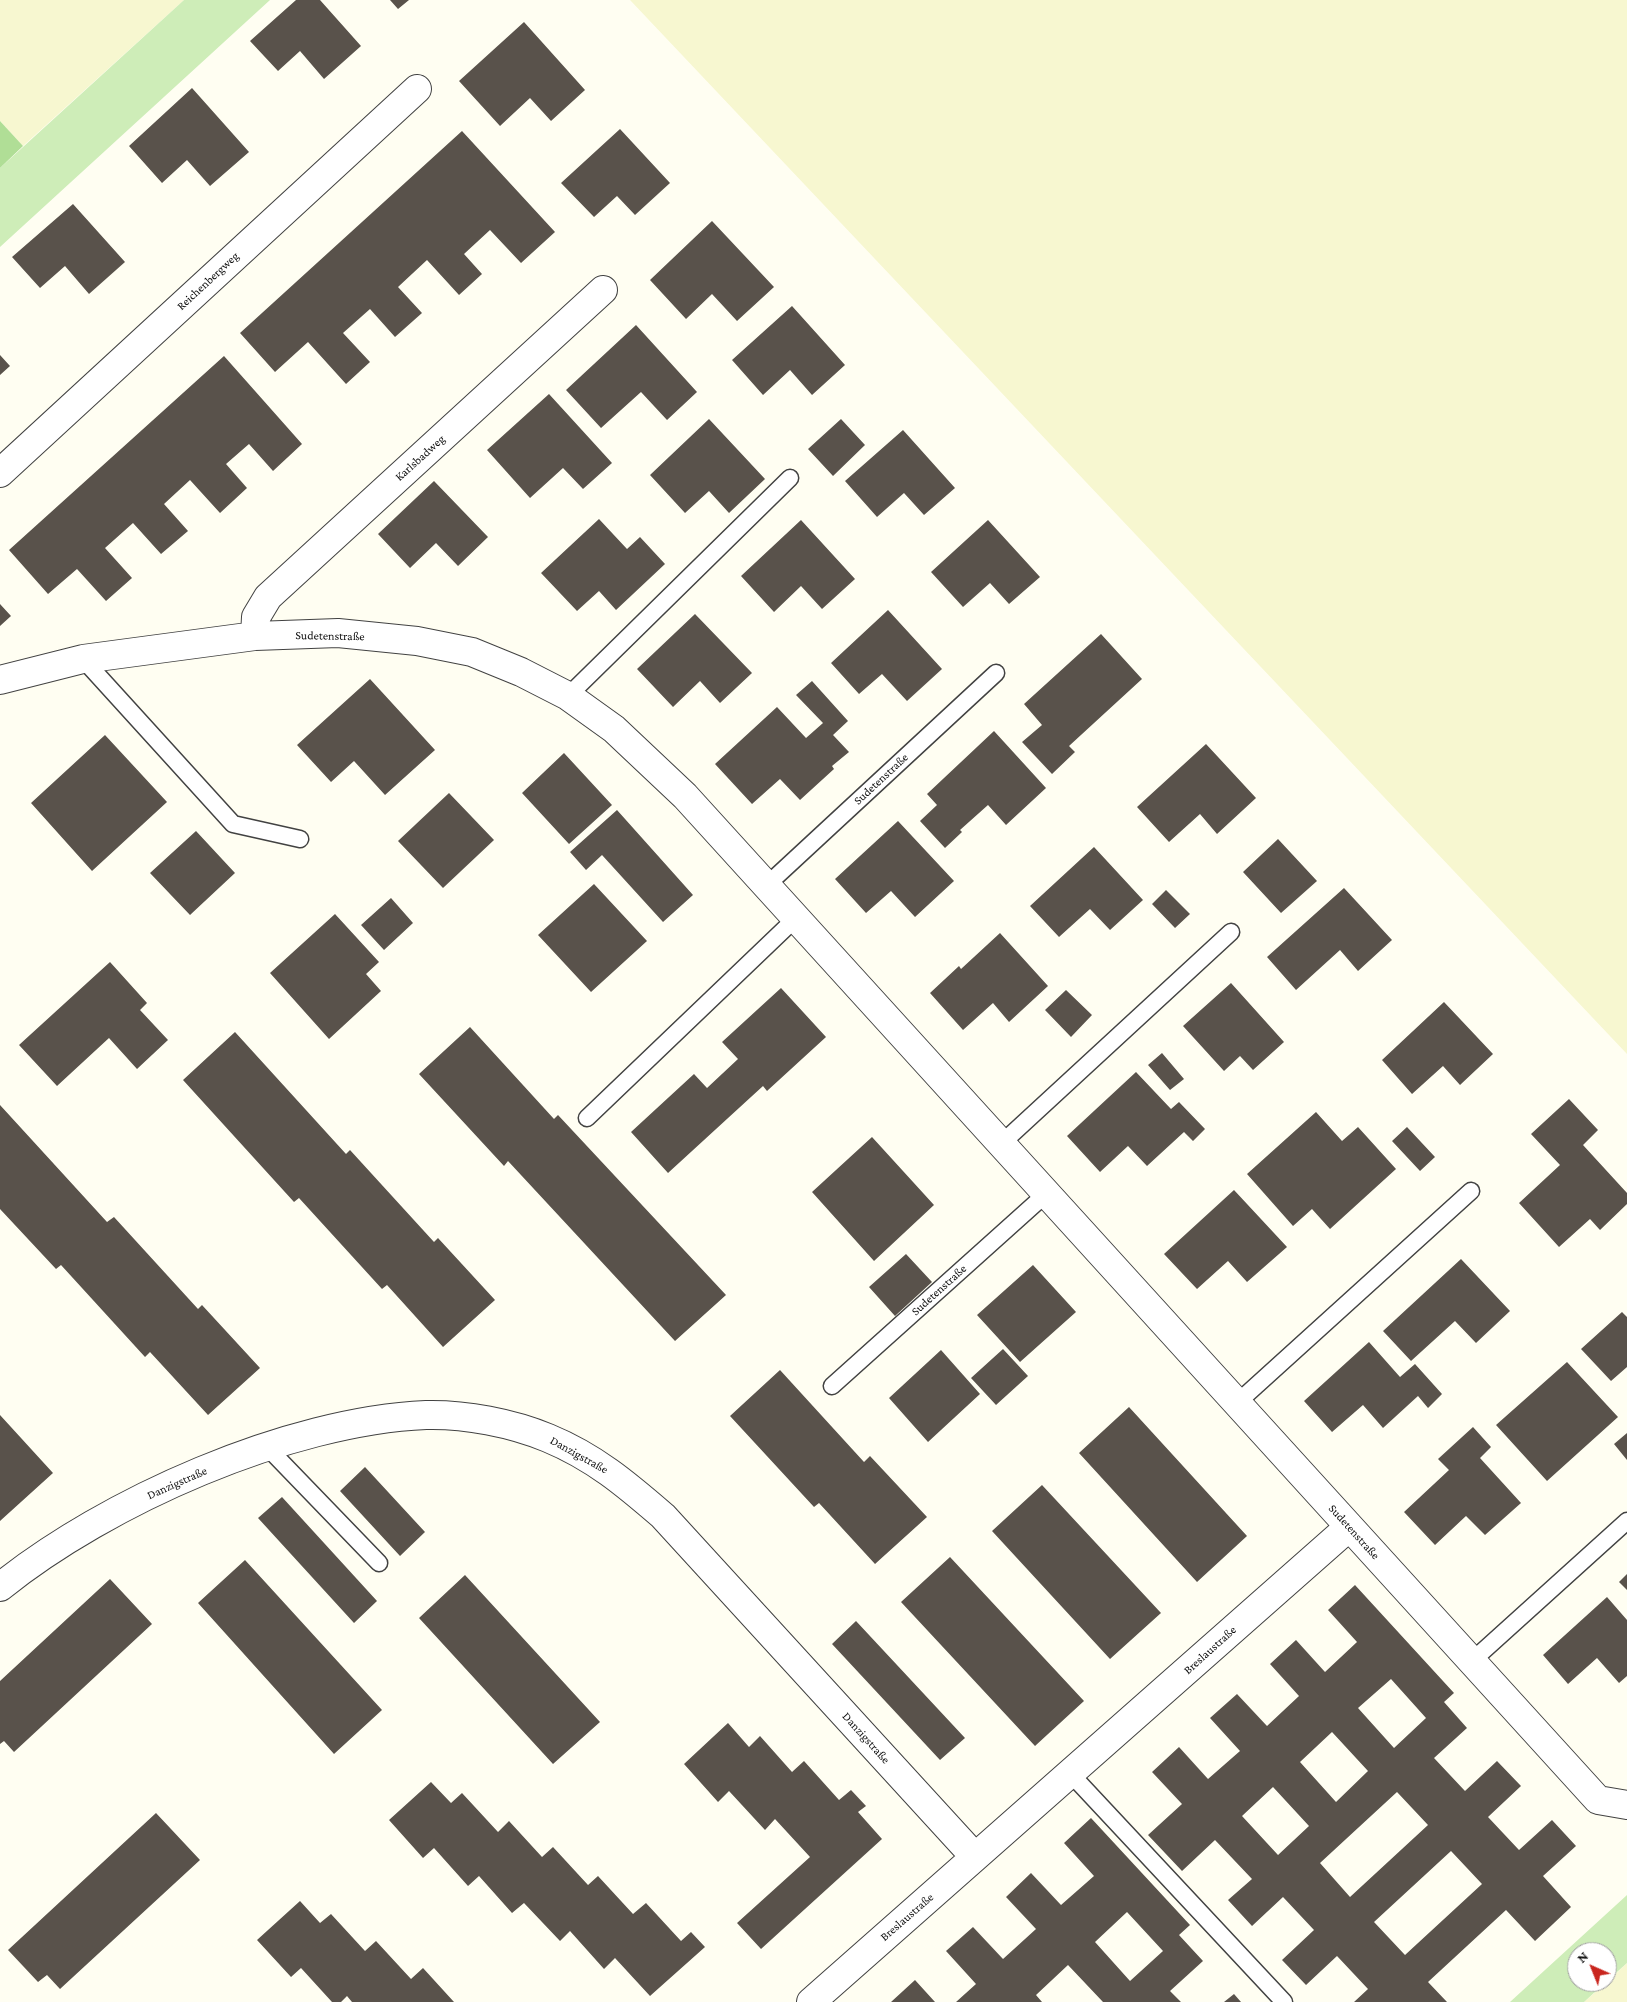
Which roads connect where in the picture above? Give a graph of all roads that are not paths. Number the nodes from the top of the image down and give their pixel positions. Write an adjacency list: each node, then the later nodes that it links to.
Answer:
1 (416, 89): 3 (street, Reichenbergweg)
2 (604, 290): 5 (street, Karlsbadweg)
3 (0, 473)
4 (790, 478): 9 (lane)
5 (255, 636): 6 (street, Sudetenstraße); 9 (street, Sudetenstraße)
6 (83, 659): 8 (street, Sudetenstraße); 10 (lane)
7 (996, 673): 11 (lane, Sudetenstraße)
8 (0, 680)
9 (568, 696): 11 (street, Sudetenstraße)
10 (300, 839)
11 (767, 885): 12 (street, Sudetenstraße)
12 (796, 918): 14 (lane); 15 (street, Sudetenstraße)
13 (1231, 932): 15 (lane)
14 (587, 1118)
15 (1001, 1144): 17 (street, Sudetenstraße)
16 (1470, 1191): 19 (lane)
17 (1046, 1193): 18 (lane, Sudetenstraße); 19 (street, Sudetenstraße)
18 (832, 1386)
19 (1237, 1403): 22 (street, Sudetenstraße)
20 (267, 1447): 23 (lane); 24 (street, Danzigstraße); 28 (street, Danzigstraße)
21 (1627, 1520): 25 (lane)
22 (1349, 1527): 25 (street, Sudetenstraße); 26 (street, Breslaustraße)
23 (379, 1563)
24 (0, 1587)
25 (1472, 1661): 27 (street, Sudetenstraße)
26 (1070, 1773): 28 (street, Breslaustraße); 30 (lane)
27 (1627, 1805)
28 (975, 1857): 29 (street, Breslaustraße)
29 (811, 2002)
30 (1284, 2002)

